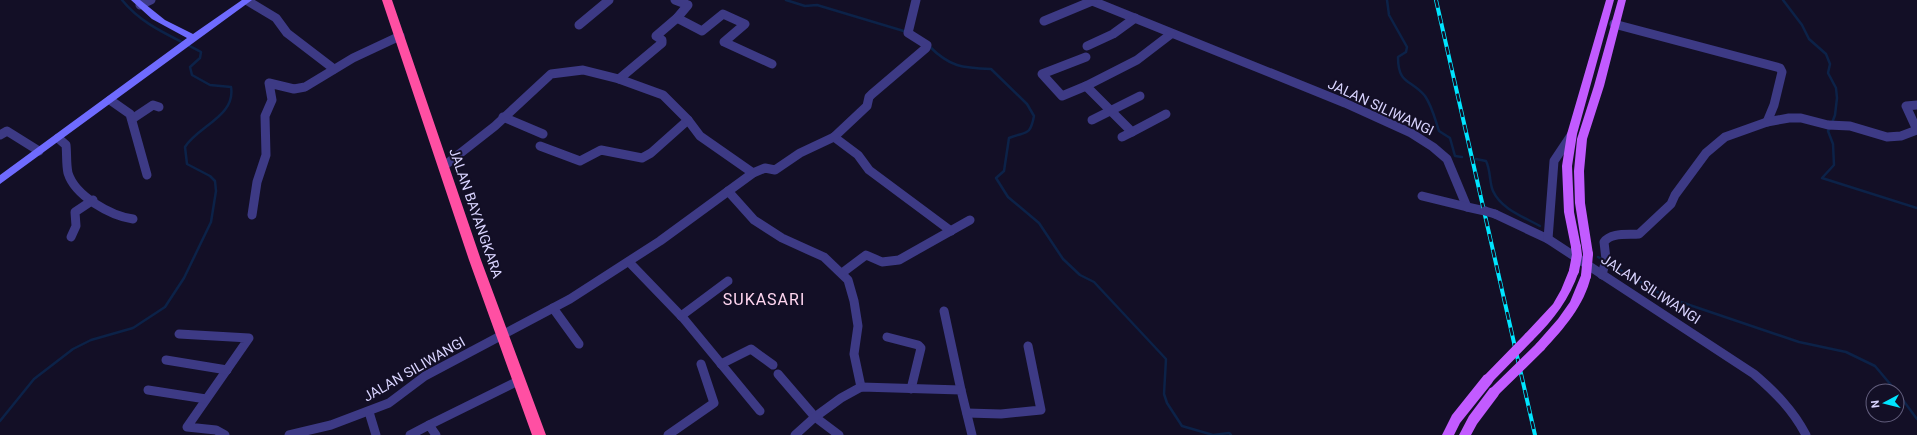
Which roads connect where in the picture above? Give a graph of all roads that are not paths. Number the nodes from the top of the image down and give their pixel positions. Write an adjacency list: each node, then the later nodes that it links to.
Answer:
1 (151, 0): 10 (street)
2 (247, 0): 18 (street); 22 (street)
3 (387, 0): 17 (highway, JALAN BAYANGKARA)
4 (609, 0): 15 (street)
5 (675, 0): 11 (street)
6 (916, 0): 41 (street, JALAN SILIWANGI)
7 (1091, 0): 12 (street, JALAN SILIWANGI); 13 (street)
8 (1610, 0): 40 (main road)
9 (1622, 0): 14 (main road)
10 (138, 3): 18 (street)
11 (677, 18): 21 (street); 23 (street)
12 (1136, 18): 16 (street, JALAN SILIWANGI); 19 (street)
13 (1044, 21)
14 (1614, 24): 35 (street); 100 (main road, bridge)
15 (579, 25)
16 (1171, 34): 24 (street); 53 (street, JALAN SILIWANGI)
17 (400, 36): 22 (street); 46 (highway, JALAN BAYANGKARA)
18 (194, 38): 26 (street)
19 (1087, 46)
20 (1086, 57): 24 (street)
21 (772, 64)
22 (334, 69): 54 (street)
23 (619, 79): 31 (street); 33 (street)
24 (1086, 86): 29 (street)
25 (1140, 96): 29 (street)
26 (110, 100): 32 (street); 43 (street)
27 (1917, 105): 37 (street)
28 (158, 108): 32 (street)
29 (1111, 110): 34 (street); 38 (street)
30 (1166, 114): 38 (street)
31 (504, 117): 39 (street); 46 (street)
32 (132, 119): 48 (street)
33 (688, 120): 44 (street); 47 (street)
34 (1092, 120)
35 (1767, 122): 37 (street); 62 (street)
36 (2, 130): 45 (street)
37 (1917, 130)
38 (1132, 132): 42 (street)
39 (543, 134)
40 (1572, 134): 59 (street); 99 (main road, bridge)
41 (834, 137): 47 (street, JALAN SILIWANGI); 57 (street)
42 (1122, 137)
43 (58, 138): 45 (street); 52 (street)
44 (540, 146)
45 (38, 151): 49 (street)
46 (444, 166): 68 (highway, JALAN BAYANGKARA)
47 (753, 174): 50 (street, JALAN SILIWANGI)
48 (147, 175)
49 (0, 180)
50 (728, 191): 60 (street, JALAN SILIWANGI); 61 (street)
51 (1422, 196): 53 (street)
52 (93, 200): 55 (street); 58 (street)
53 (1467, 207): 59 (street, JALAN SILIWANGI, bridge)
54 (252, 214)
55 (133, 219)
56 (970, 220): 57 (street)
57 (951, 231): 61 (street)
58 (71, 238)
59 (1548, 239): 62 (street, JALAN SILIWANGI)
60 (629, 262): 64 (street, JALAN SILIWANGI); 66 (street)
61 (842, 273): 79 (street)
62 (1602, 275): 101 (street, JALAN SILIWANGI)
63 (728, 281): 66 (street)
64 (553, 308): 68 (street, JALAN SILIWANGI); 70 (street)
65 (944, 311): 82 (street)
66 (681, 316): 74 (street)
67 (179, 334): 76 (street)
68 (503, 334): 78 (highway, JALAN BAYANGKARA); 85 (street, JALAN SILIWANGI)
69 (887, 337): 80 (street)
70 (579, 344)
71 (1028, 346): 86 (street)
72 (166, 360): 76 (street)
73 (701, 364): 95 (street)
74 (722, 364): 75 (street); 84 (street)
75 (773, 365)
76 (227, 370): 83 (street)
77 (778, 374): 87 (street)
78 (520, 380): 88 (street); 94 (highway, JALAN BAYANGKARA)
79 (861, 387): 80 (street); 87 (street)
80 (912, 389): 82 (street)
81 (148, 390): 83 (street)
82 (961, 390): 86 (street)
83 (206, 399): 89 (street)
84 (760, 411)
85 (368, 412): 90 (street, JALAN SILIWANGI); 91 (street)
86 (967, 414): 98 (street)
87 (815, 417): 96 (street); 97 (street)
88 (429, 425): 92 (street); 93 (street)
89 (225, 435)
90 (289, 435)
91 (376, 435)
92 (410, 435)
93 (436, 435)
94 (539, 435)
95 (668, 435)
96 (795, 435)
97 (839, 435)
98 (972, 435)
99 (1448, 435)
100 (1465, 435)
101 (1806, 435)

